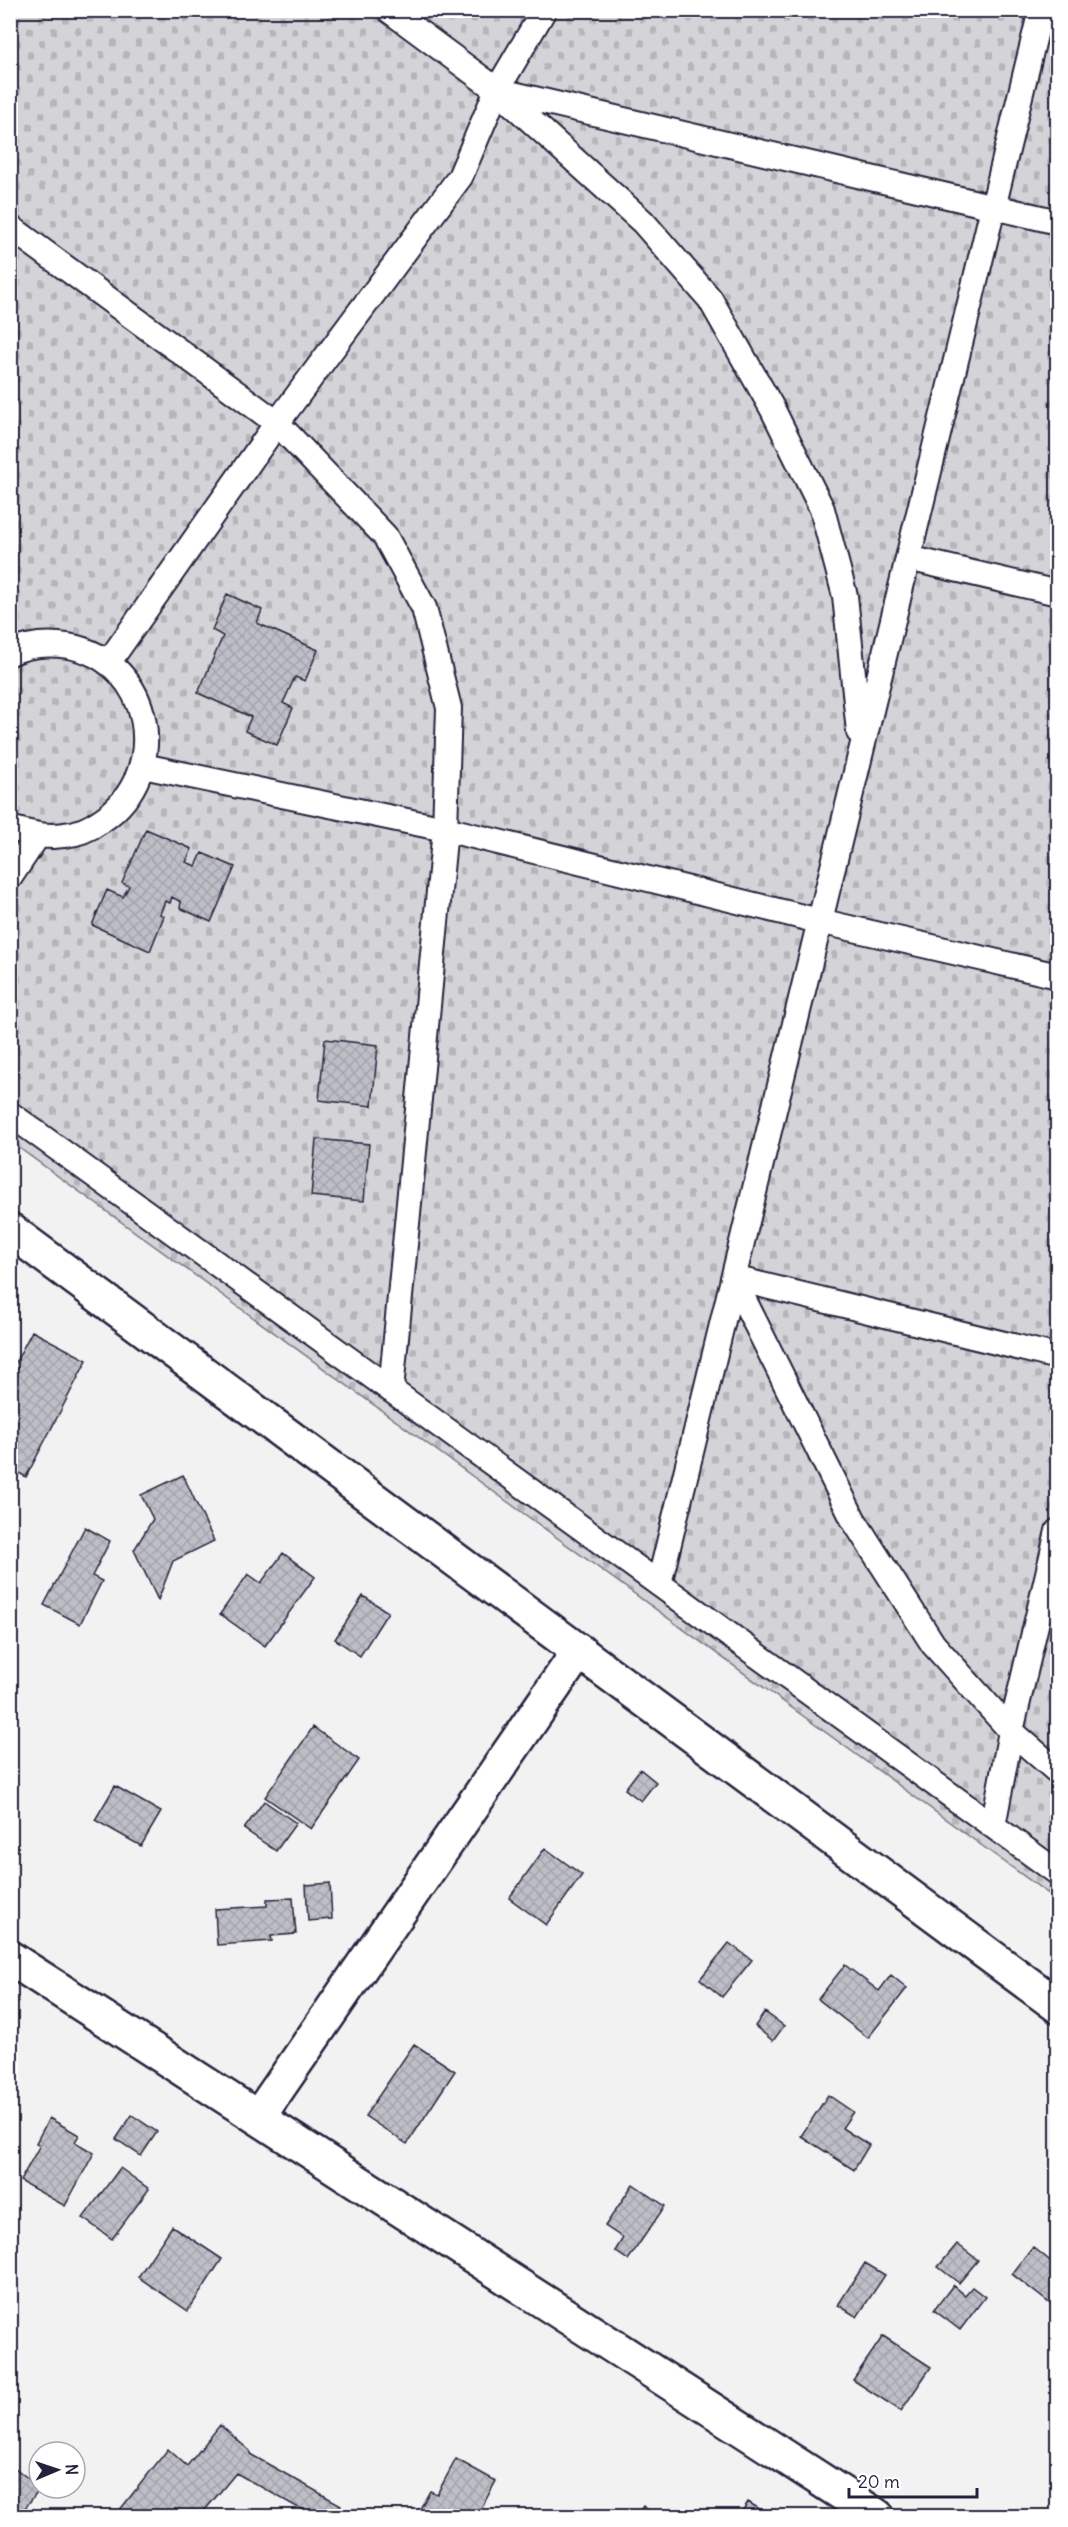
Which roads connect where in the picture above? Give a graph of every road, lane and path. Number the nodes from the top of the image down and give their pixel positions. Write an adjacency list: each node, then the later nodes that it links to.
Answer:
1 (389, 10): 4 (lane)
2 (544, 10): 4 (lane)
3 (1041, 10): 5 (lane)
4 (498, 90): 5 (lane); 8 (lane); 13 (lane)
5 (993, 207): 6 (lane); 9 (lane)
6 (1058, 222)
7 (10, 226): 8 (lane)
8 (277, 423): 12 (lane); 16 (lane)
9 (908, 558): 10 (lane); 13 (lane)
10 (1058, 593)
11 (10, 653): 12 (lane)
12 (108, 663): 14 (lane)
13 (861, 749): 19 (lane)
14 (143, 766): 16 (lane); 17 (lane)
15 (10, 828): 17 (lane)
16 (446, 829): 19 (lane); 25 (lane)
17 (38, 835): 18 (lane)
18 (10, 877)
19 (819, 921): 20 (lane); 23 (lane)
20 (1058, 976)
21 (10, 1114): 25 (lane)
22 (10, 1230): 28 (street)
23 (733, 1278): 24 (lane); 27 (lane); 29 (lane)
24 (1058, 1357)
25 (391, 1390): 27 (lane)
26 (1058, 1531): 29 (lane)
27 (658, 1584): 31 (lane)
28 (579, 1651): 34 (street); 35 (street)
29 (1011, 1731): 30 (lane); 31 (lane)
30 (1058, 1772)
31 (993, 1826): 32 (lane)
32 (1058, 1873)
33 (10, 1958): 35 (street)
34 (1058, 2006)
35 (259, 2116): 36 (street)
36 (877, 2517)

